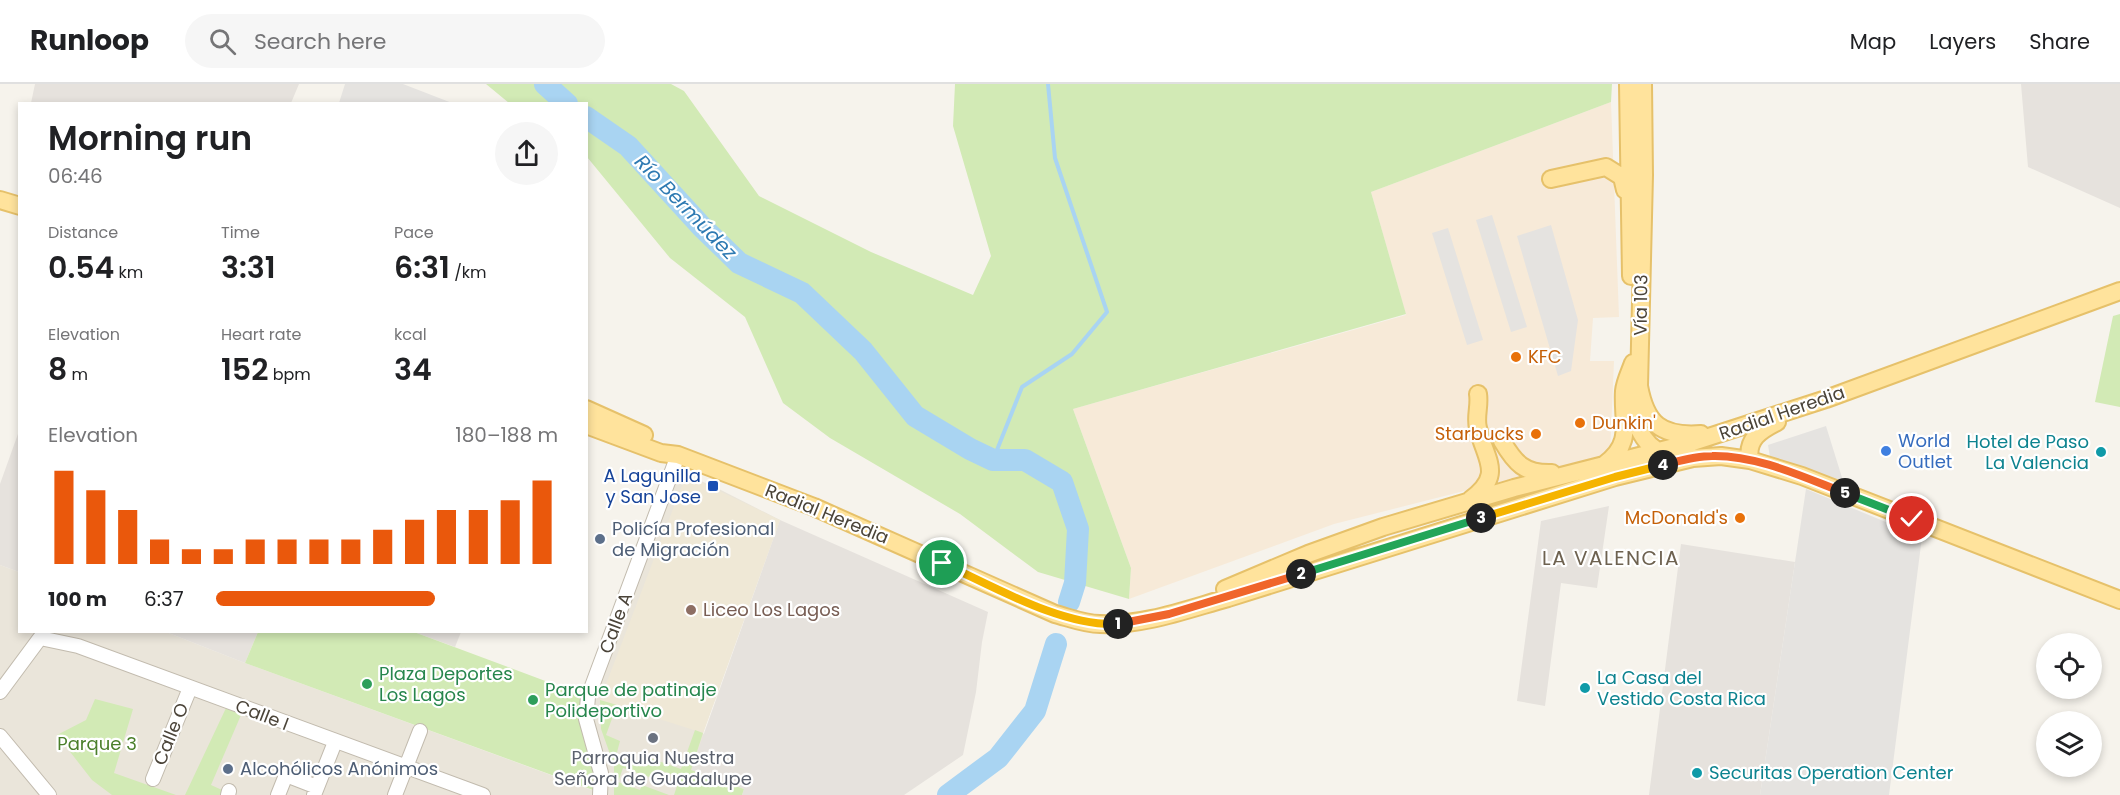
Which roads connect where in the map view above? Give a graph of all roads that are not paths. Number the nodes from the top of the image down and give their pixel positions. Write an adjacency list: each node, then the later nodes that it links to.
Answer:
1 (1628, 84): 5 (main road, Vía 103)
2 (1636, 84): 4 (main road)
3 (1643, 84): 4 (main road, Vía 103)
4 (1642, 114): 5 (main road); 6 (main road, Vía 103)
5 (1631, 142): 6 (main road); 10 (main road, Vía 103)
6 (1644, 175): 17 (main road, Vía 103)
7 (1551, 179): 10 (main road)
8 (0, 200): 9 (main road)
9 (18, 205)
10 (1631, 286): 12 (main road, Vía 103)
11 (2120, 291): 14 (main road, Radial Heredia)
12 (1633, 363): 21 (main road); 25 (main road)
13 (1478, 394): 28 (main road)
14 (1826, 399): 17 (main road, Radial Heredia); 24 (main road)
15 (588, 411): 22 (main road)
16 (588, 418): 20 (main road)
17 (1749, 424): 21 (main road, Radial Heredia)
18 (588, 426): 20 (main road, Radial Heredia)
19 (1502, 441): 26 (main road)
20 (647, 447): 22 (main road, Radial Heredia)
21 (1659, 452): 23 (main road); 25 (main road, Radial Heredia)
22 (678, 455): 31 (main road, Radial Heredia); 44 (street, Calle A)
23 (1693, 458): 24 (main road, Radial Heredia); 29 (main road, Radial Heredia)
24 (1750, 460): 30 (main road, Radial Heredia)
25 (1602, 466): 26 (main road, Radial Heredia)
26 (1580, 472): 27 (main road, Radial Heredia)
27 (1514, 488): 28 (main road, Radial Heredia); 29 (main road)
28 (1463, 505): 31 (main road, Radial Heredia)
29 (1256, 589): 31 (main road, Radial Heredia)
30 (2120, 600)
31 (1169, 614)
32 (190, 688): 33 (street, Calle I); 36 (street, Calle I); 38 (street, Calle O)
33 (0, 692)
34 (420, 731): 37 (street)
35 (0, 736): 40 (street)
36 (335, 742): 37 (street, Calle I); 39 (street)
37 (406, 767): 42 (street); 43 (street, Calle I)
38 (153, 779)
39 (315, 791): 41 (street)
40 (46, 794)
41 (278, 795)
42 (395, 795)
43 (483, 795)
44 (600, 795)

